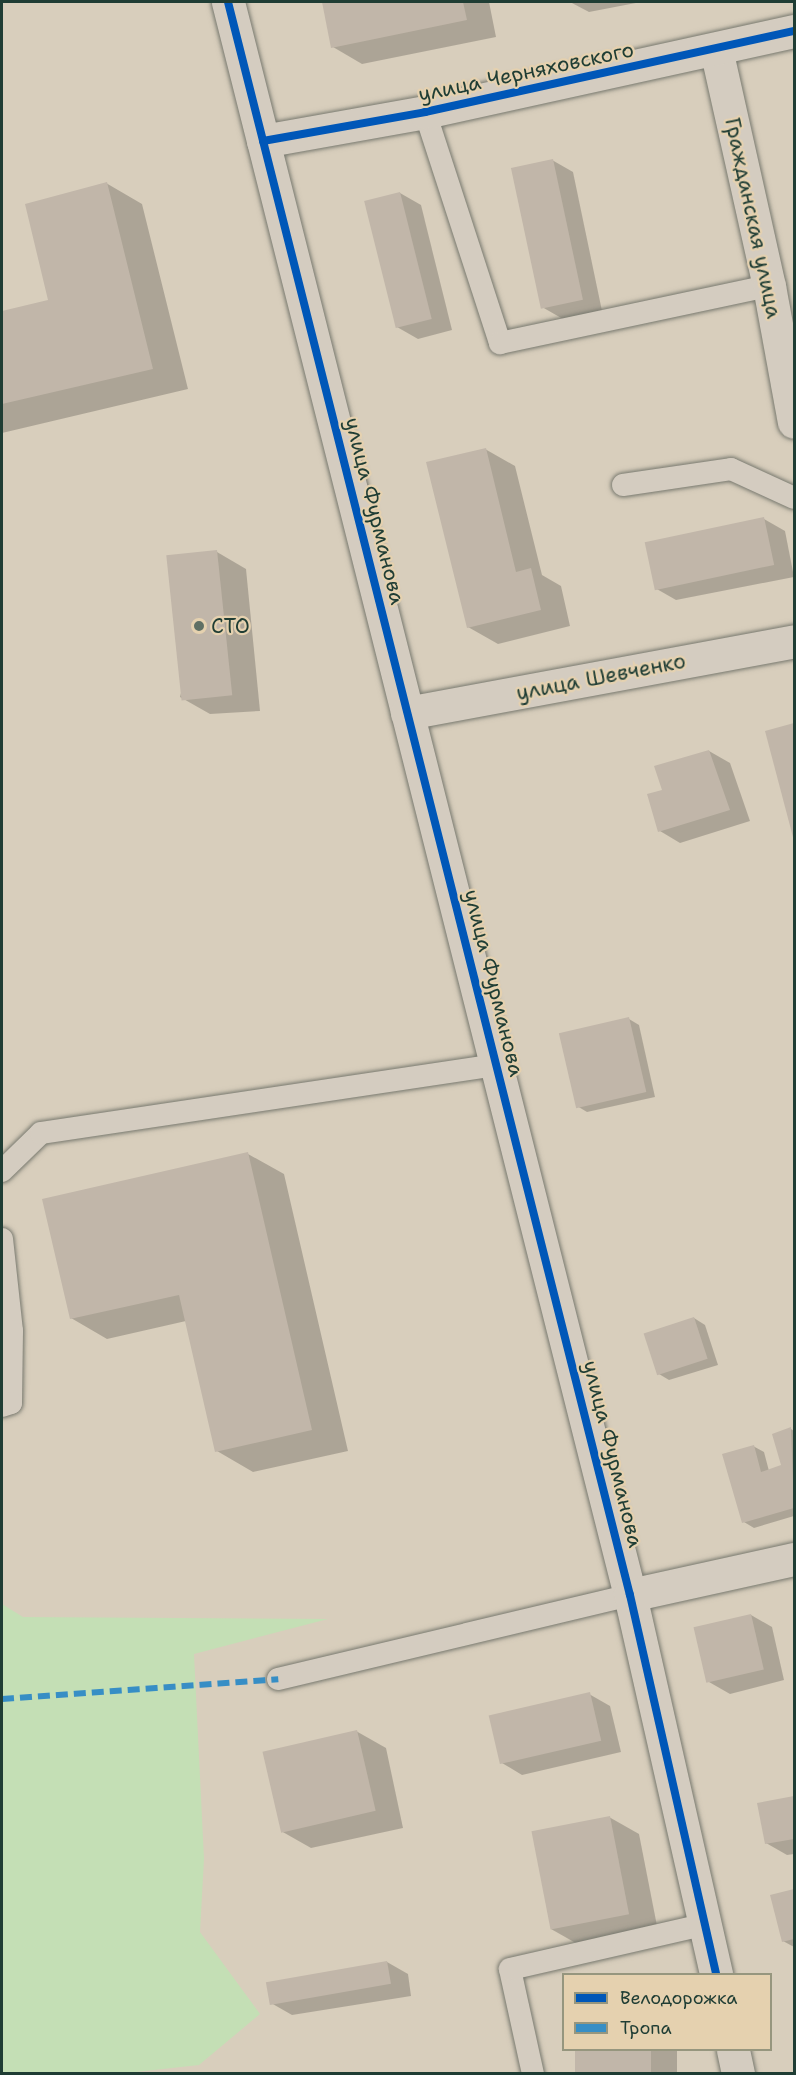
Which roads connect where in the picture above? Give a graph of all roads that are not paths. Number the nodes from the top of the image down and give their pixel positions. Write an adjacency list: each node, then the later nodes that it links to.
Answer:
1 (228, 2): 5 (street, улица Фурманова)
2 (795, 32): 3 (street, улица Черняховского)
3 (716, 49): 4 (street, улица Черняховского); 6 (street, Гражданская улица)
4 (425, 112): 5 (street, улица Черняховского); 6 (lane)
5 (263, 141): 11 (street, улица Фурманова)
6 (769, 286): 7 (street, Гражданская улица)
7 (795, 422)
8 (623, 485): 9 (lane)
9 (795, 498)
10 (795, 641): 11 (street, улица Шевченко)
11 (407, 713): 12 (street, улица Фурманова)
12 (496, 1065): 13 (lane); 17 (street, улица Фурманова)
13 (2, 1171)
14 (2, 1239): 15 (lane)
15 (2, 1406)
16 (795, 1559): 17 (street)
17 (630, 1595): 18 (lane); 19 (street, улица Фурманова)
18 (278, 1679)
19 (706, 1924): 20 (street, улица Фурманова); 22 (lane)
20 (716, 1973)
21 (733, 2051): 23 (street)
22 (534, 2073)
23 (738, 2073)

